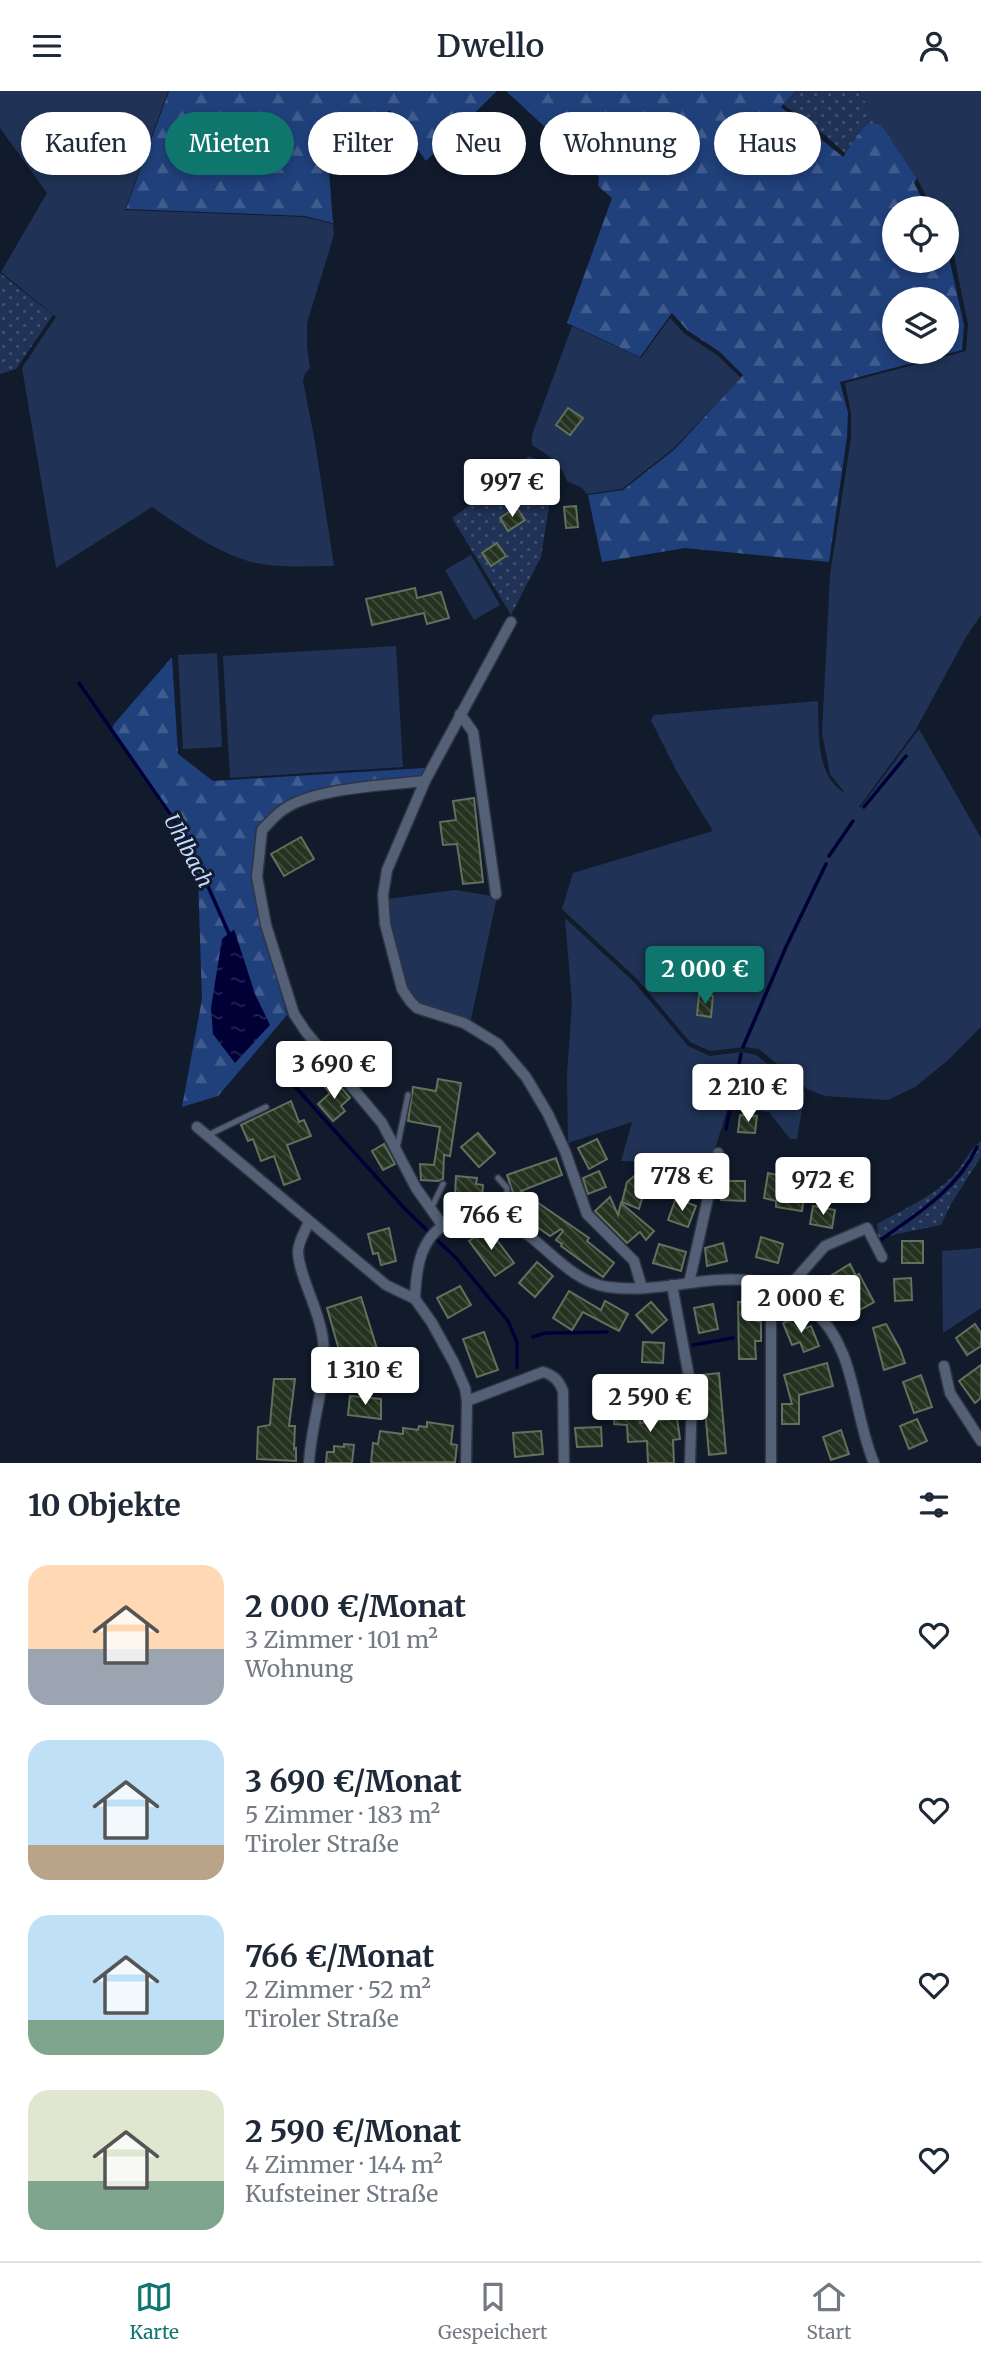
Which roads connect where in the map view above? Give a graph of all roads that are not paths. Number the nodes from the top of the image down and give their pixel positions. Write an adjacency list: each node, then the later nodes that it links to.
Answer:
1 (511, 622): 2 (street)
2 (460, 714): 3 (street); 4 (street)
3 (425, 781): 9 (street); 21 (street)
4 (496, 894)
5 (408, 1095): 9 (lane)
6 (266, 1107): 8 (lane)
7 (197, 1127): 8 (street)
8 (206, 1136): 15 (street)
9 (397, 1148): 13 (street)
10 (718, 1153): 18 (street)
11 (498, 1178): 14 (lane)
12 (443, 1184): 13 (lane)
13 (431, 1209): 16 (street)
14 (507, 1221): 16 (street); 21 (street)
15 (309, 1222): 23 (street); 27 (street)
16 (440, 1228): 23 (street)
17 (882, 1257): 22 (street)
18 (689, 1283): 19 (street); 20 (street)
19 (672, 1285): 21 (street); 30 (street)
20 (771, 1285): 22 (street); 31 (street)
21 (642, 1288)
22 (785, 1291): 32 (street)
23 (415, 1299): 25 (street)
24 (944, 1366): 26 (street)
25 (467, 1401): 28 (street); 29 (street)
26 (981, 1441)
27 (309, 1463)
28 (466, 1463)
29 (564, 1463)
30 (690, 1463)
31 (771, 1463)
32 (874, 1463)

